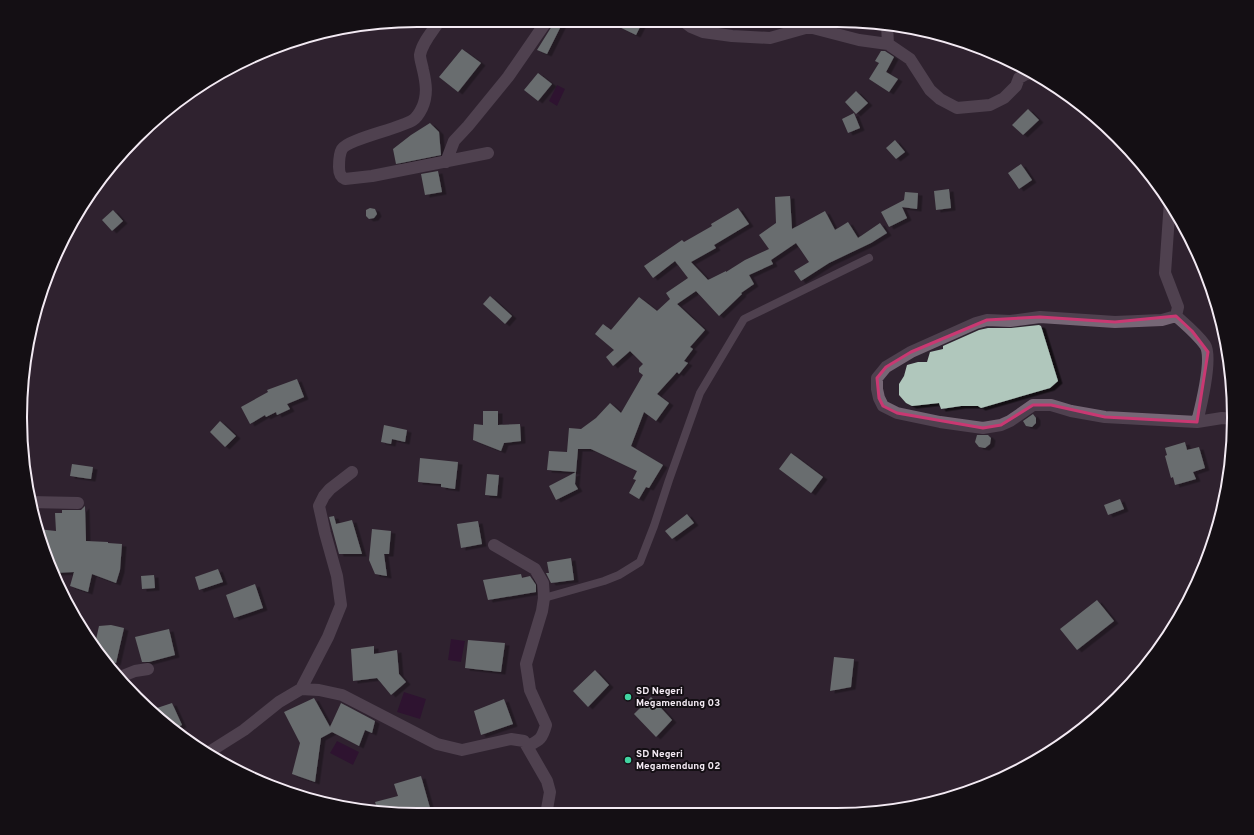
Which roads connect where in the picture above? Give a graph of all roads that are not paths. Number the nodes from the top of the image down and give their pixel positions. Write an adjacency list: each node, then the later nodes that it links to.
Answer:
1 (435, 27): 10 (street)
2 (543, 27): 10 (street)
3 (691, 27): 5 (street)
4 (809, 27): 7 (street)
5 (809, 27)
6 (887, 30): 7 (street)
7 (888, 44): 8 (street)
8 (1024, 75)
9 (488, 153): 10 (street)
10 (446, 162)
11 (1169, 213): 13 (street)
12 (869, 258): 20 (lane)
13 (1176, 316): 15 (street); 15 (street)
14 (1227, 418): 15 (street)
15 (1198, 422)
16 (352, 472): 23 (street)
17 (37, 502): 18 (street)
18 (78, 503)
19 (494, 545): 20 (street)
20 (544, 598): 24 (street)
21 (148, 669): 22 (street)
22 (124, 675)
23 (301, 689): 24 (street); 25 (street)
24 (528, 746): 26 (street)
25 (213, 750)
26 (547, 808)

